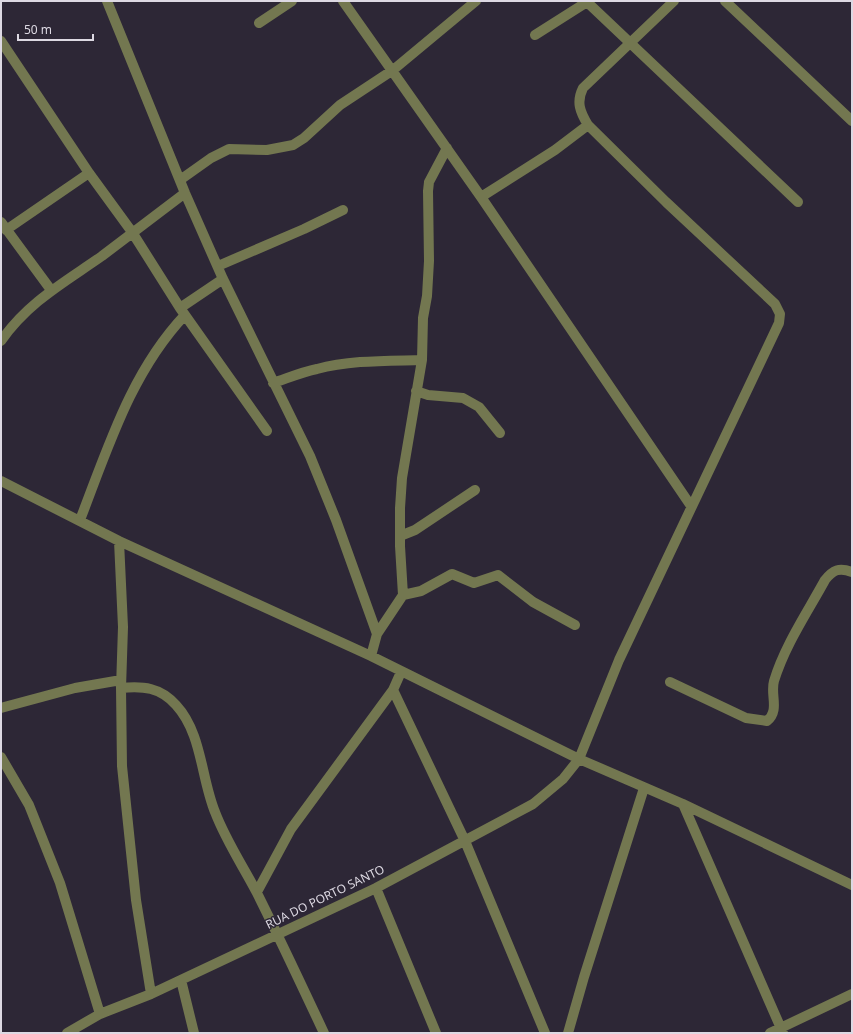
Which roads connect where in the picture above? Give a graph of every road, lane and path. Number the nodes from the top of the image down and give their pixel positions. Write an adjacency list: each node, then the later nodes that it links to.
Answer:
1 (106, 1): 17 (street)
2 (292, 1): 8 (street)
3 (343, 1): 12 (street)
4 (476, 1): 12 (street)
5 (674, 1): 11 (street)
6 (725, 1): 13 (street)
7 (587, 2): 9 (street); 11 (street)
8 (259, 24)
9 (536, 35)
10 (1, 41): 16 (street)
11 (630, 43): 14 (street); 20 (street)
12 (393, 70): 15 (street); 17 (street)
13 (852, 121)
14 (588, 125): 19 (street); 36 (street, RUA DO PORTO SANTO)
15 (447, 148): 19 (street); 29 (street)
16 (89, 173): 22 (street); 23 (street)
17 (180, 180): 18 (street)
18 (185, 193): 23 (street); 24 (street)
19 (481, 196): 36 (street)
20 (798, 202)
21 (343, 210): 24 (street)
22 (4, 226): 26 (street)
23 (132, 232): 26 (street); 27 (street)
24 (218, 266): 25 (street)
25 (223, 279): 27 (street); 30 (street)
26 (51, 290): 28 (street)
27 (183, 312): 32 (street); 37 (street)
28 (1, 341)
29 (422, 360): 30 (street); 31 (street)
30 (273, 383): 43 (street)
31 (416, 391): 33 (street); 38 (street)
32 (267, 431)
33 (500, 433)
34 (1, 481): 37 (street)
35 (475, 490): 38 (street)
36 (692, 506): 51 (street, RUA DO PORTO SANTO)
37 (80, 520): 39 (street)
38 (400, 536): 41 (street)
39 (119, 541): 44 (street); 47 (street)
40 (852, 572): 46 (street)
41 (403, 596): 42 (street); 43 (street)
42 (575, 625)
43 (377, 634): 44 (street)
44 (370, 656): 45 (street)
45 (401, 672): 48 (street); 51 (street)
46 (670, 682)
47 (121, 684): 49 (street); 57 (street); 60 (street)
48 (393, 690): 54 (street); 57 (street)
49 (1, 708)
50 (1, 757): 62 (street)
51 (579, 759): 52 (street); 54 (street, RUA DO PORTO SANTO)
52 (644, 788): 53 (street); 70 (street)
53 (683, 804): 55 (street); 64 (street)
54 (464, 841): 56 (street, RUA DO PORTO SANTO); 69 (street)
55 (852, 885)
56 (376, 888): 58 (street, RUA DO PORTO SANTO); 68 (street)
57 (257, 892): 58 (street)
58 (278, 935): 59 (street, RUA DO PORTO SANTO); 67 (street)
59 (181, 980): 60 (street, RUA DO PORTO SANTO); 66 (street)
60 (151, 994): 62 (street, RUA DO PORTO SANTO)
61 (852, 994): 64 (street)
62 (100, 1014): 63 (street, RUA DO PORTO SANTO)
63 (83, 1029): 65 (street, RUA DO PORTO SANTO)
64 (782, 1031): 71 (street)
65 (67, 1033)
66 (194, 1033)
67 (324, 1033)
68 (436, 1033)
69 (545, 1033)
70 (568, 1033)
71 (770, 1033)

